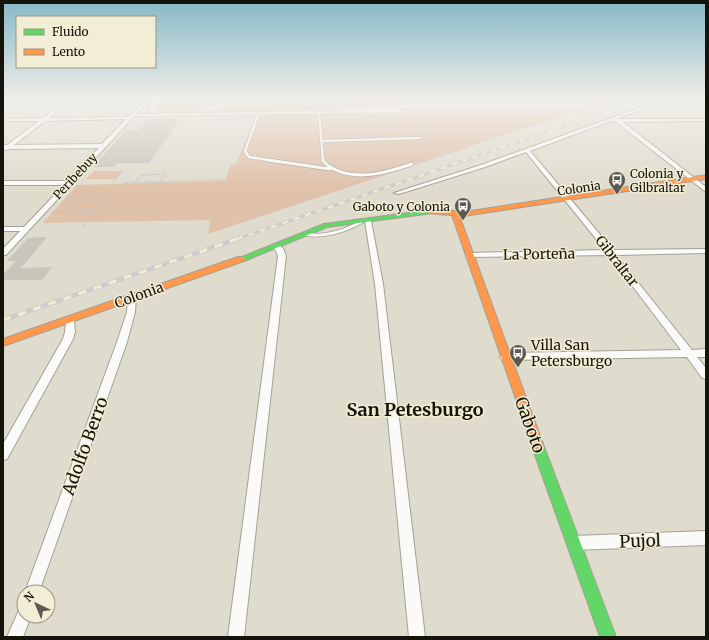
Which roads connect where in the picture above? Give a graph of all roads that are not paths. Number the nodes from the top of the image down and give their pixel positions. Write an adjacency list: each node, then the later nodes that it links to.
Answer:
1 (29, 130): 10 (street)
2 (119, 130): 9 (street, Peribebuy)
3 (253, 130): 14 (lane)
4 (320, 130): 8 (lane)
5 (588, 130): 11 (street)
6 (627, 130): 15 (street)
7 (420, 138): 8 (lane)
8 (321, 141): 14 (lane)
9 (103, 146): 10 (street); 19 (street, Peribebuy)
10 (4, 148)
11 (526, 150): 21 (street); 22 (street, Gibraltar)
12 (412, 164): 14 (lane)
13 (706, 170): 15 (street, Colonia)
14 (338, 171)
15 (683, 173): 17 (street); 22 (street, Colonia)
16 (706, 177): 17 (street, Colonia)
17 (692, 179): 20 (street); 22 (street, Colonia)
18 (3, 183): 19 (street)
19 (69, 183): 26 (street, Peribebuy)
20 (706, 190)
21 (397, 193)
22 (563, 194): 23 (street, Colonia); 31 (street, Gibraltar)
23 (454, 212): 24 (street, Colonia); 32 (street, Gaboto)
24 (364, 222): 27 (street, Colonia); 27 (lane); 47 (street)
25 (3, 230): 26 (street)
26 (25, 230): 30 (street, Peribebuy)
27 (303, 234): 28 (street, Colonia)
28 (276, 246): 33 (street, Colonia); 46 (street)
29 (706, 251): 31 (street, La Porteña)
30 (3, 253)
31 (611, 253): 32 (street, La Porteña); 37 (street, Gibraltar)
32 (469, 255): 38 (street, Gaboto)
33 (132, 298): 34 (street, Colonia); 43 (street, Adolfo Berro)
34 (70, 320): 35 (street, Colonia); 40 (street)
35 (3, 344)
36 (706, 353): 37 (street)
37 (689, 354): 38 (street); 39 (street, Gibraltar)
38 (505, 357): 42 (street, Gaboto)
39 (706, 375)
40 (3, 455)
41 (706, 538): 42 (street, Pujol)
42 (574, 543): 48 (street, Gaboto)
43 (35, 584)
44 (20, 624): 45 (street)
45 (15, 637)
46 (236, 637)
47 (417, 637)
48 (608, 637)

